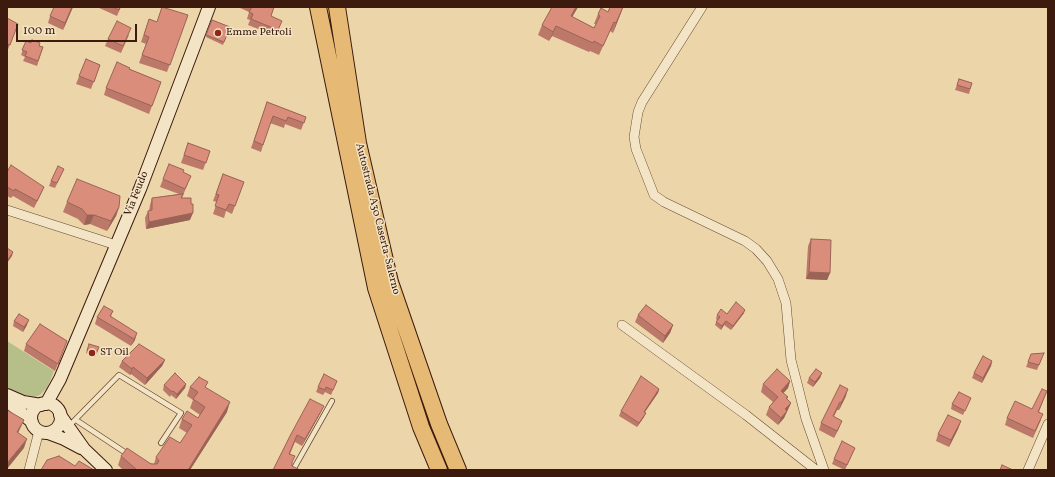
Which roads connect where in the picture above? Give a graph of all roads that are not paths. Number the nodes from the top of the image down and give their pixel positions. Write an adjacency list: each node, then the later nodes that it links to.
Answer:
1 (209, 7): 6 (street, Via Feudo)
2 (318, 7): 21 (highway, Autostrada A30 Caserta-Salerno)
3 (337, 7): 22 (highway, Autostrada A30 Caserta-Salerno)
4 (702, 7): 24 (street)
5 (7, 210): 6 (street)
6 (116, 245): 11 (street, Via Feudo)
7 (622, 324): 23 (street)
8 (7, 395): 11 (street)
9 (7, 401): 14 (street)
10 (332, 401): 20 (lane)
11 (51, 408): 12 (street); 14 (street); 14 (street)
12 (72, 424): 15 (lane); 16 (street); 17 (lane)
13 (1048, 424): 25 (street)
14 (40, 429): 16 (street); 18 (street)
15 (161, 443)
16 (84, 449): 19 (street)
17 (133, 458)
18 (29, 470)
19 (106, 470)
20 (293, 470)
21 (439, 470)
22 (458, 470)
23 (816, 470)
24 (824, 470)
25 (1028, 470)

